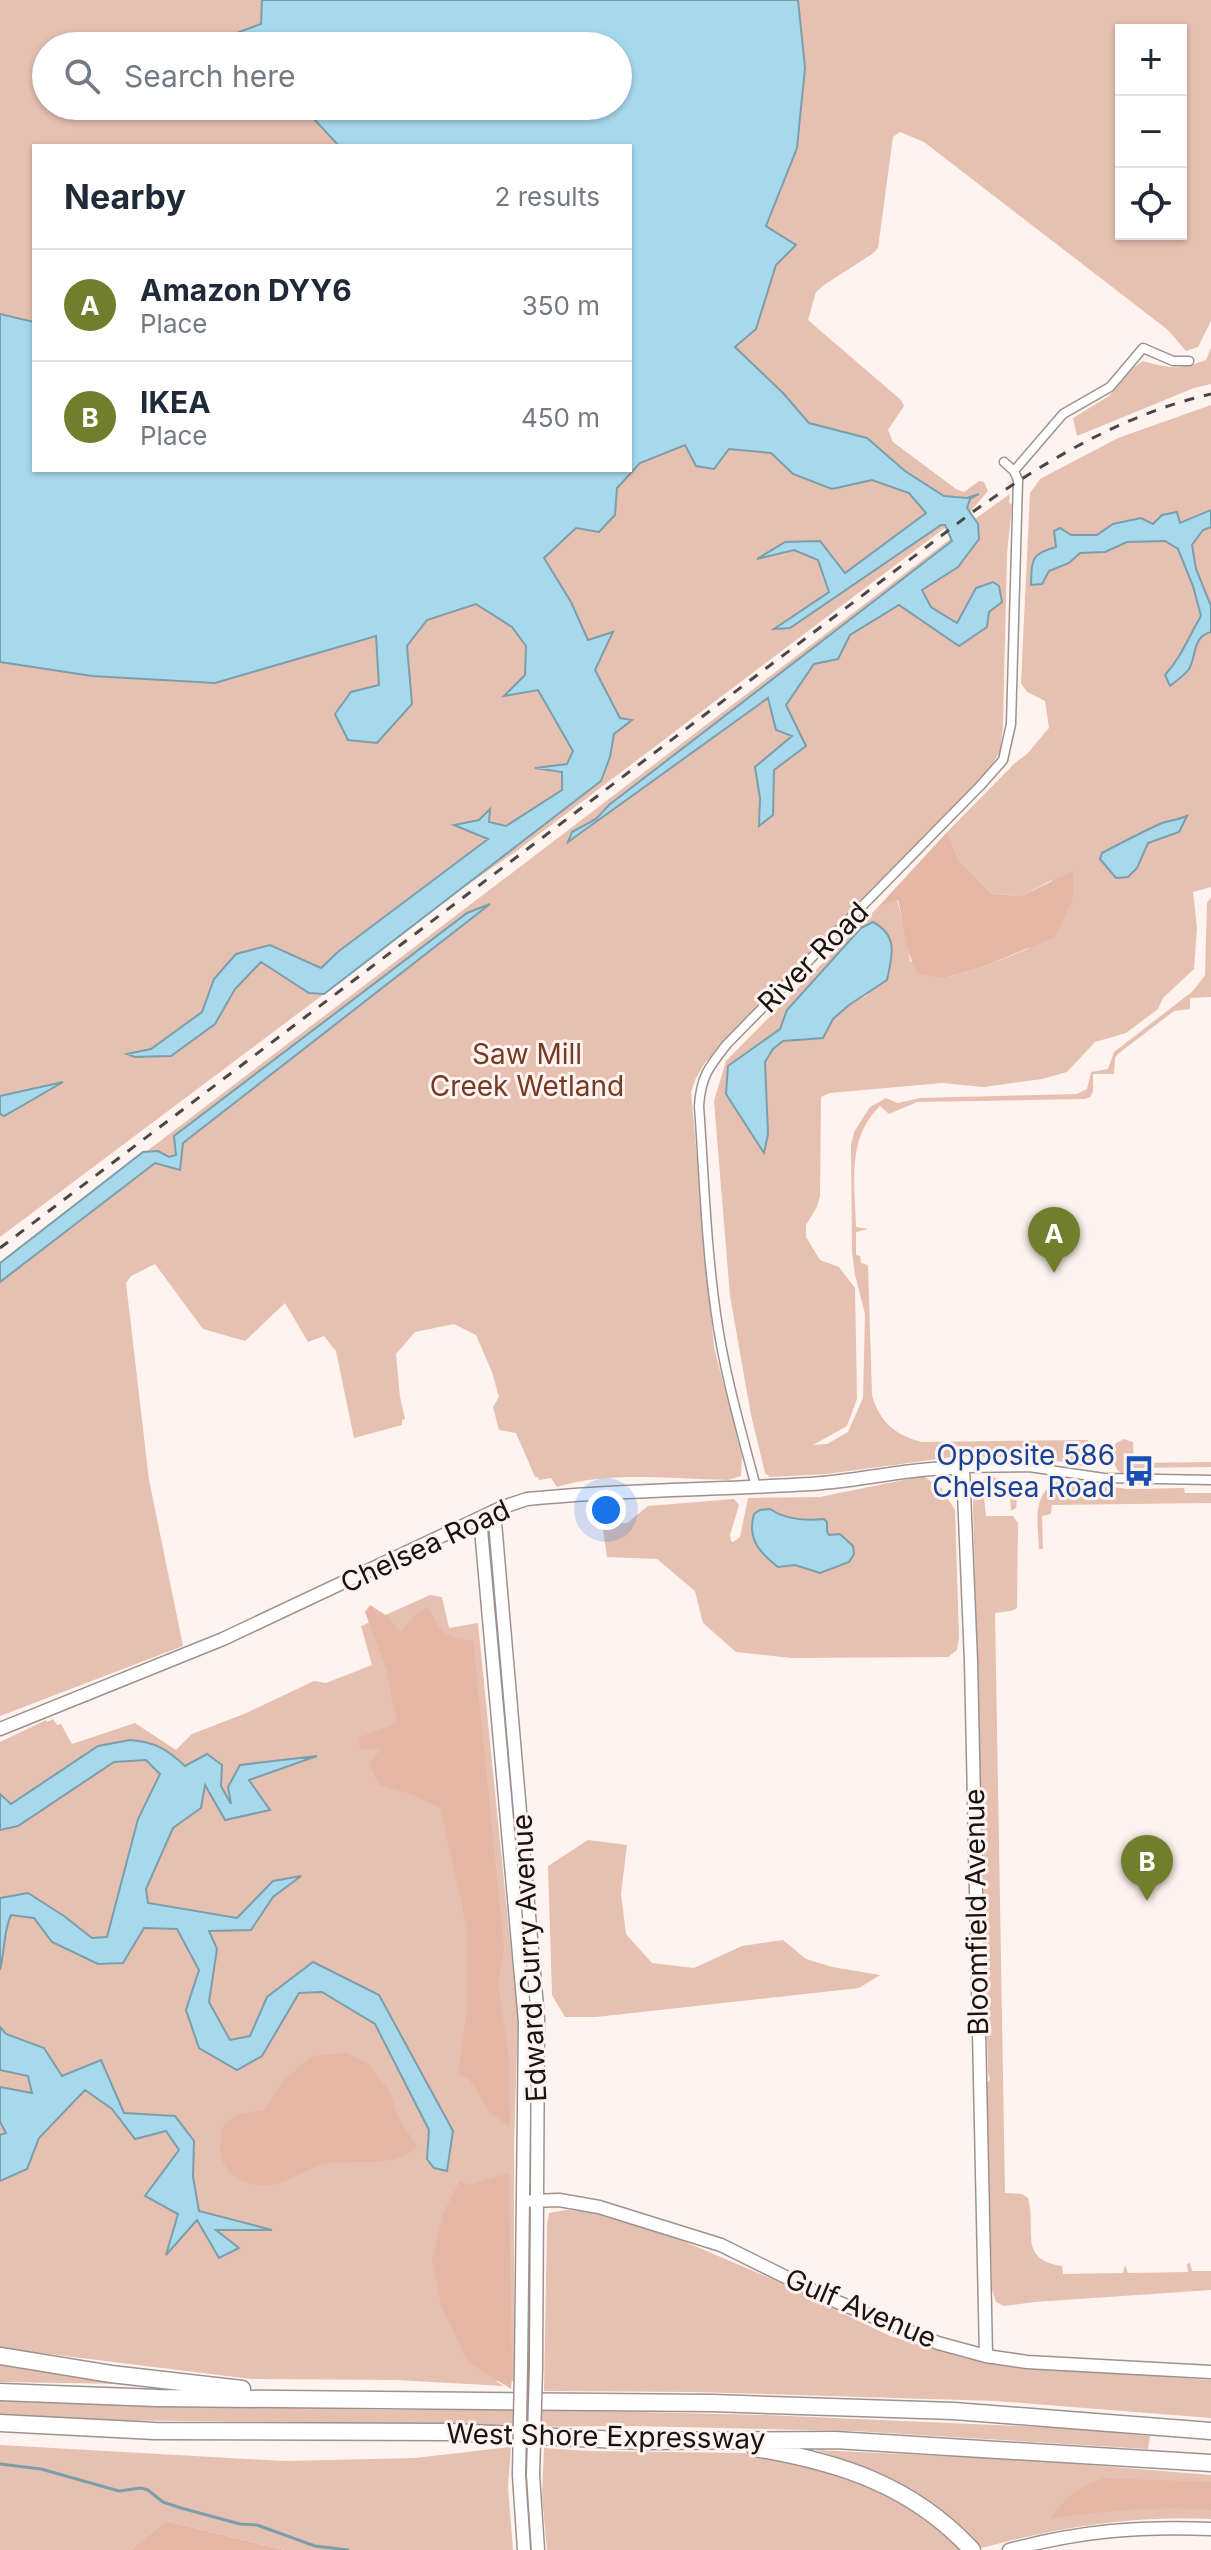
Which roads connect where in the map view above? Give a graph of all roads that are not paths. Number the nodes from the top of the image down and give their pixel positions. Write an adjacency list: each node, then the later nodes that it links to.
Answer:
1 (1189, 361): 3 (street)
2 (1004, 462): 3 (street)
3 (1014, 471): 6 (street, River Road)
4 (963, 1468): 5 (street, Chelsea Road); 6 (street, Chelsea Road); 15 (street, Bloomfield Avenue)
5 (1211, 1480)
6 (756, 1487): 7 (street, Chelsea Road)
7 (494, 1511): 8 (street, Chelsea Road); 9 (street, Edward Curry Avenue)
8 (480, 1518): 10 (street, Edward Curry Avenue); 11 (street, Chelsea Road)
9 (510, 1691): 10 (street); 12 (street, Edward Curry Avenue)
10 (496, 1692): 13 (street, Edward Curry Avenue)
11 (0, 1729)
12 (538, 2201): 13 (street, Gulf Avenue); 15 (street, Gulf Avenue); 27 (street, Edward Curry Avenue, bridge)
13 (521, 2202): 26 (street, Edward Curry Avenue, bridge)
14 (0, 2356): 18 (highway)
15 (986, 2356): 16 (street, Gulf Avenue)
16 (1211, 2372)
17 (0, 2392): 18 (highway, West Shore Expressway)
18 (331, 2399): 21 (highway, West Shore Expressway)
19 (0, 2423): 20 (highway, West Shore Expressway)
20 (155, 2431): 22 (highway); 23 (highway, West Shore Expressway)
21 (1211, 2431)
22 (0, 2433)
23 (642, 2441): 24 (highway, West Shore Expressway); 28 (highway)
24 (1211, 2463)
25 (1211, 2529): 29 (street)
26 (524, 2550)
27 (538, 2550)
28 (972, 2550)
29 (1009, 2550)

